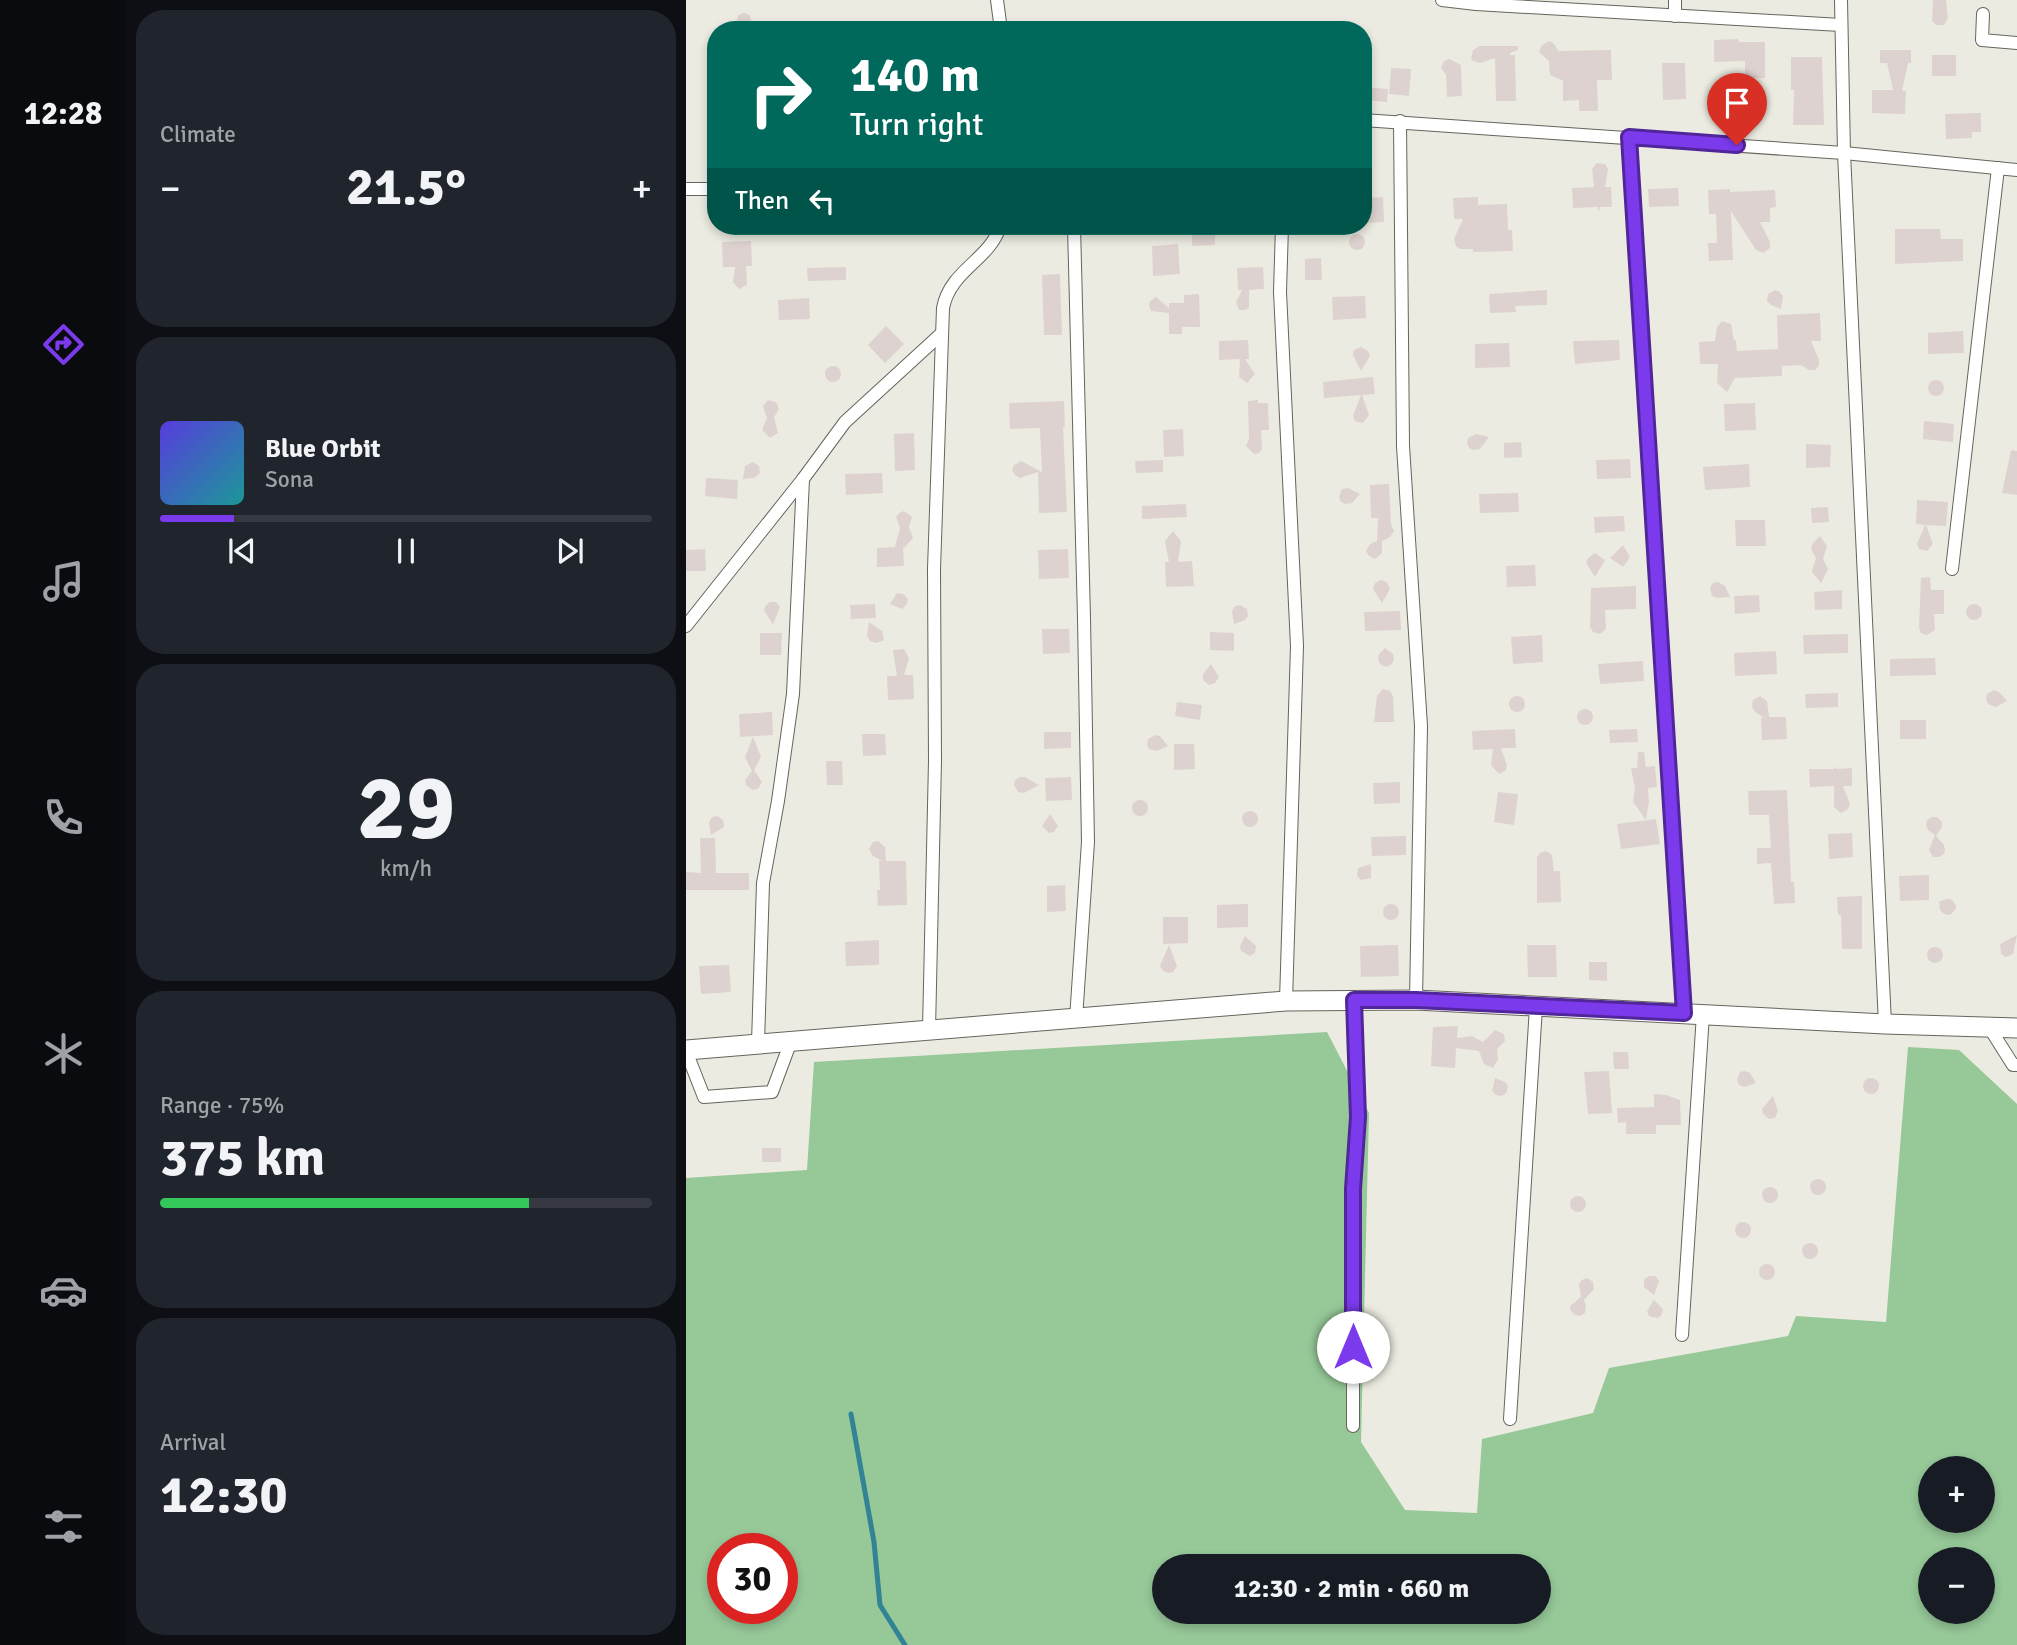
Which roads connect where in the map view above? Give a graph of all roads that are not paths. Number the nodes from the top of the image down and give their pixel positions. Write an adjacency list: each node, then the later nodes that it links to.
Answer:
1 (997, 0): 7 (street)
2 (1442, 0): 6 (street)
3 (1675, 0): 6 (street)
4 (1841, 0): 8 (street)
5 (1983, 14): 9 (street)
6 (1675, 16): 8 (street)
7 (999, 21)
8 (1841, 25): 13 (street)
9 (2017, 43)
10 (1372, 120): 11 (street)
11 (1400, 121): 12 (street); 26 (street)
12 (1629, 137): 13 (street); 29 (street)
13 (1844, 153): 14 (street); 31 (street)
14 (1998, 168): 15 (street); 23 (street)
15 (2017, 170)
16 (686, 189): 17 (street)
17 (707, 189)
18 (997, 235): 21 (street)
19 (1074, 235): 30 (street)
20 (1282, 235): 27 (street)
21 (941, 334): 22 (street); 34 (street)
22 (803, 479): 24 (street); 36 (street)
23 (1952, 569)
24 (686, 626)
25 (1354, 1000): 26 (main road); 27 (main road); 41 (street)
26 (1416, 1000): 28 (main road)
27 (1286, 1001): 30 (main road)
28 (1536, 1007): 29 (main road); 40 (street)
29 (1693, 1014): 31 (main road); 39 (street)
30 (1076, 1019): 34 (main road)
31 (1885, 1024): 32 (main road)
32 (1989, 1027): 33 (main road); 38 (street)
33 (2017, 1028)
34 (929, 1030): 35 (main road)
35 (791, 1041): 36 (main road); 37 (street)
36 (758, 1044): 37 (main road)
37 (686, 1050)
38 (2017, 1065)
39 (1682, 1335)
40 (1510, 1419)
41 (1353, 1426)

